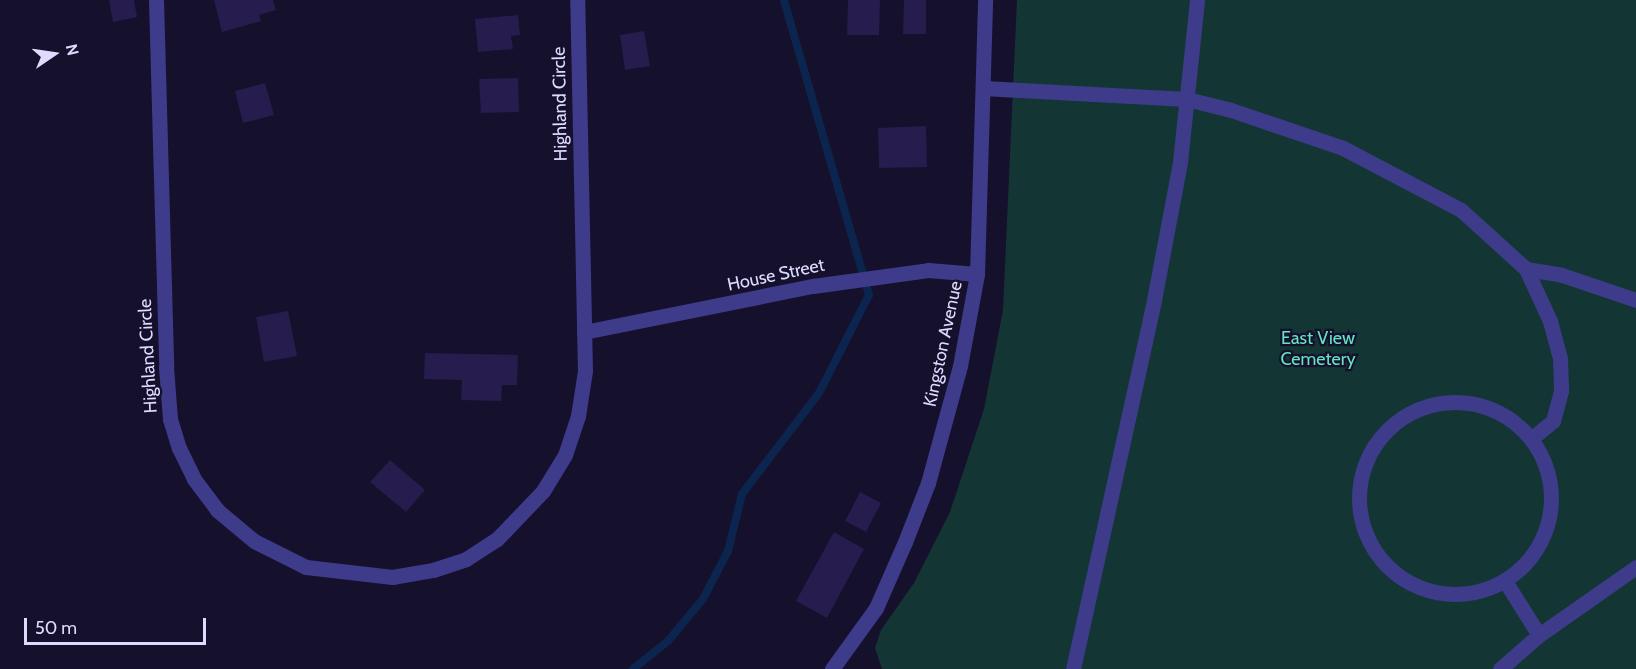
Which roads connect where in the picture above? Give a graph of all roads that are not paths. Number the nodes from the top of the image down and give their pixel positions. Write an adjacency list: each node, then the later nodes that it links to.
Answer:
1 (156, 0): 10 (street, Highland Circle)
2 (577, 0): 10 (street, Highland Circle)
3 (985, 0): 5 (street, Kingston Avenue)
4 (1197, 0): 6 (street)
5 (983, 88): 6 (street); 8 (street, Kingston Avenue)
6 (1187, 99): 7 (street); 16 (street)
7 (1526, 268): 9 (street); 11 (street)
8 (977, 274): 10 (street, House Street); 15 (street, Kingston Avenue)
9 (1636, 300)
10 (584, 332)
11 (1531, 439): 13 (street); 13 (street)
12 (1636, 567): 14 (street)
13 (1505, 581): 14 (street)
14 (1539, 635): 17 (street)
15 (832, 669)
16 (1072, 669)
17 (1500, 669)

